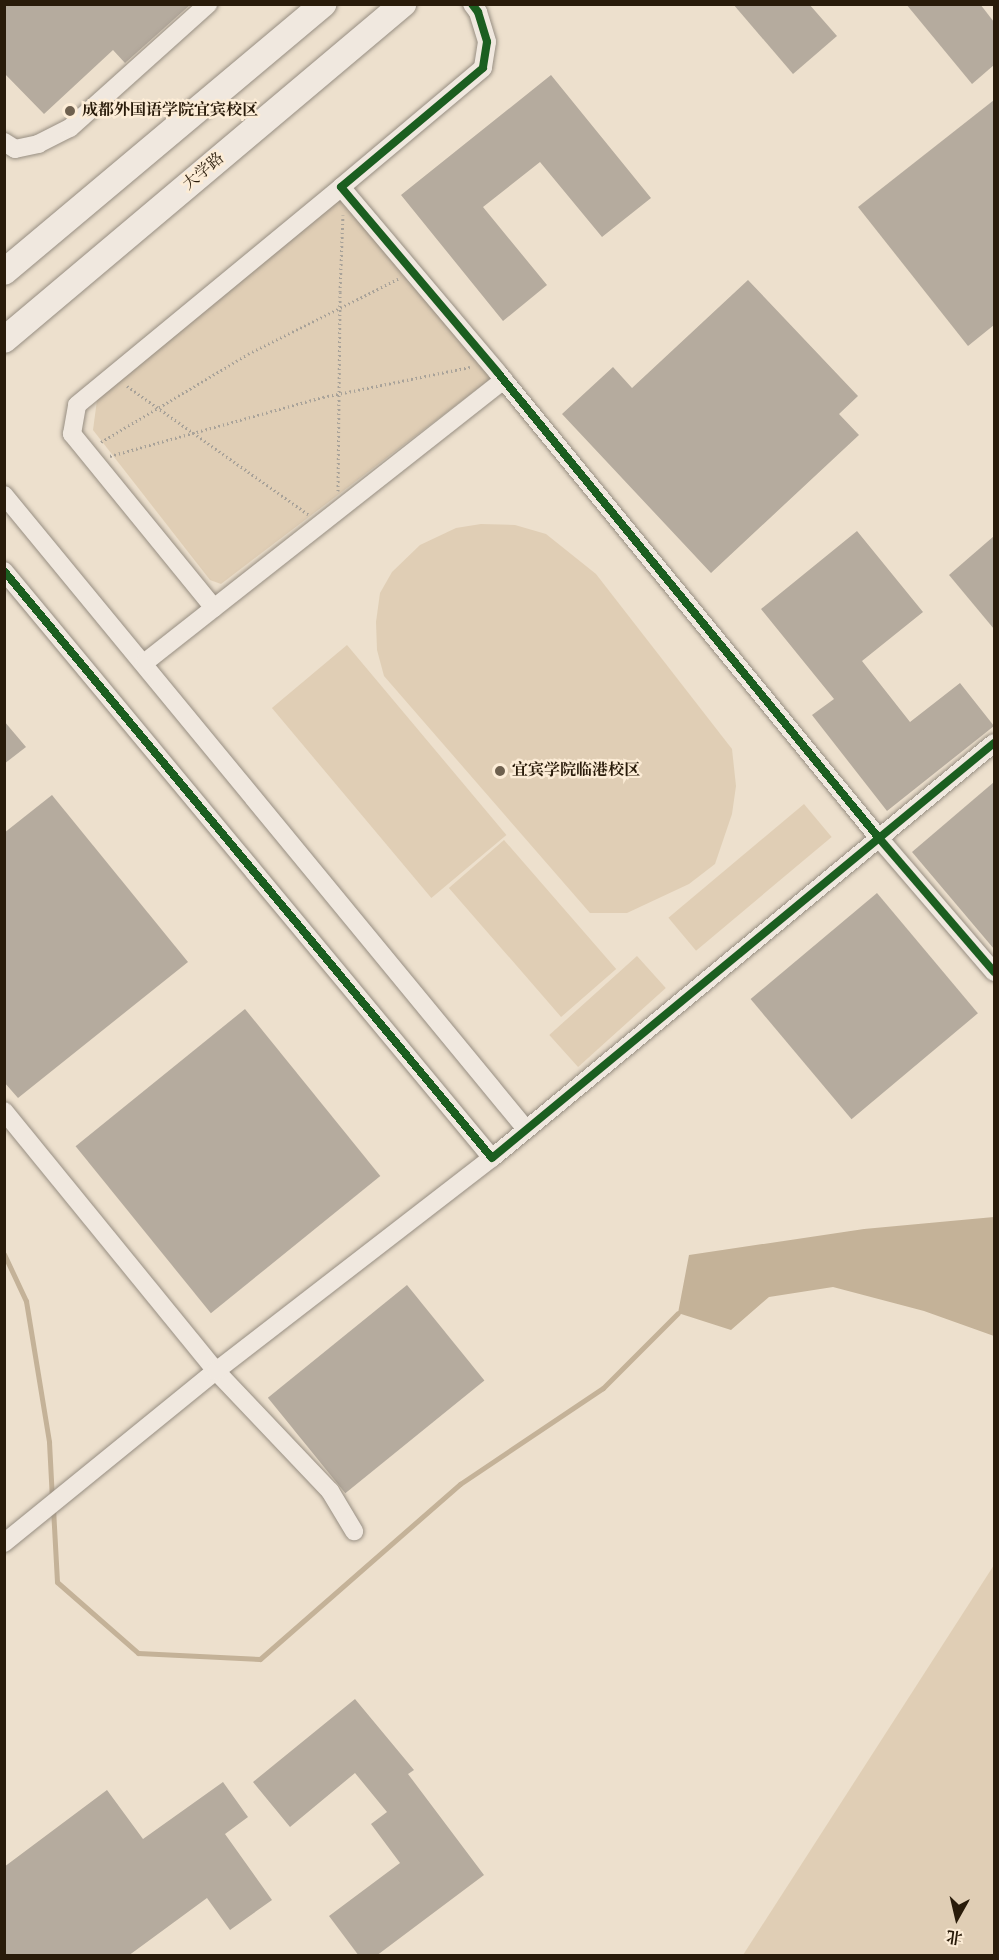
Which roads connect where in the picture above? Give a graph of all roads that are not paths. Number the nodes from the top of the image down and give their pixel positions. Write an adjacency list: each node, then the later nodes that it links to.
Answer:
1 (208, 4): 5 (street)
2 (323, 4): 7 (main road)
3 (403, 4): 8 (main road, 大学路)
4 (472, 4): 6 (street)
5 (4, 142)
6 (343, 189): 9 (street); 12 (street)
7 (4, 272)
8 (4, 340)
9 (504, 380): 12 (street); 15 (street)
10 (4, 495): 13 (street)
11 (4, 571): 19 (street)
12 (214, 608): 13 (street)
13 (144, 663): 18 (street)
14 (994, 743): 15 (street)
15 (878, 837): 16 (street); 18 (street)
16 (994, 972)
17 (4, 1111): 20 (street)
18 (525, 1128): 19 (street)
19 (492, 1158): 20 (street)
20 (216, 1371): 21 (street); 22 (street)
21 (354, 1532)
22 (4, 1543)

